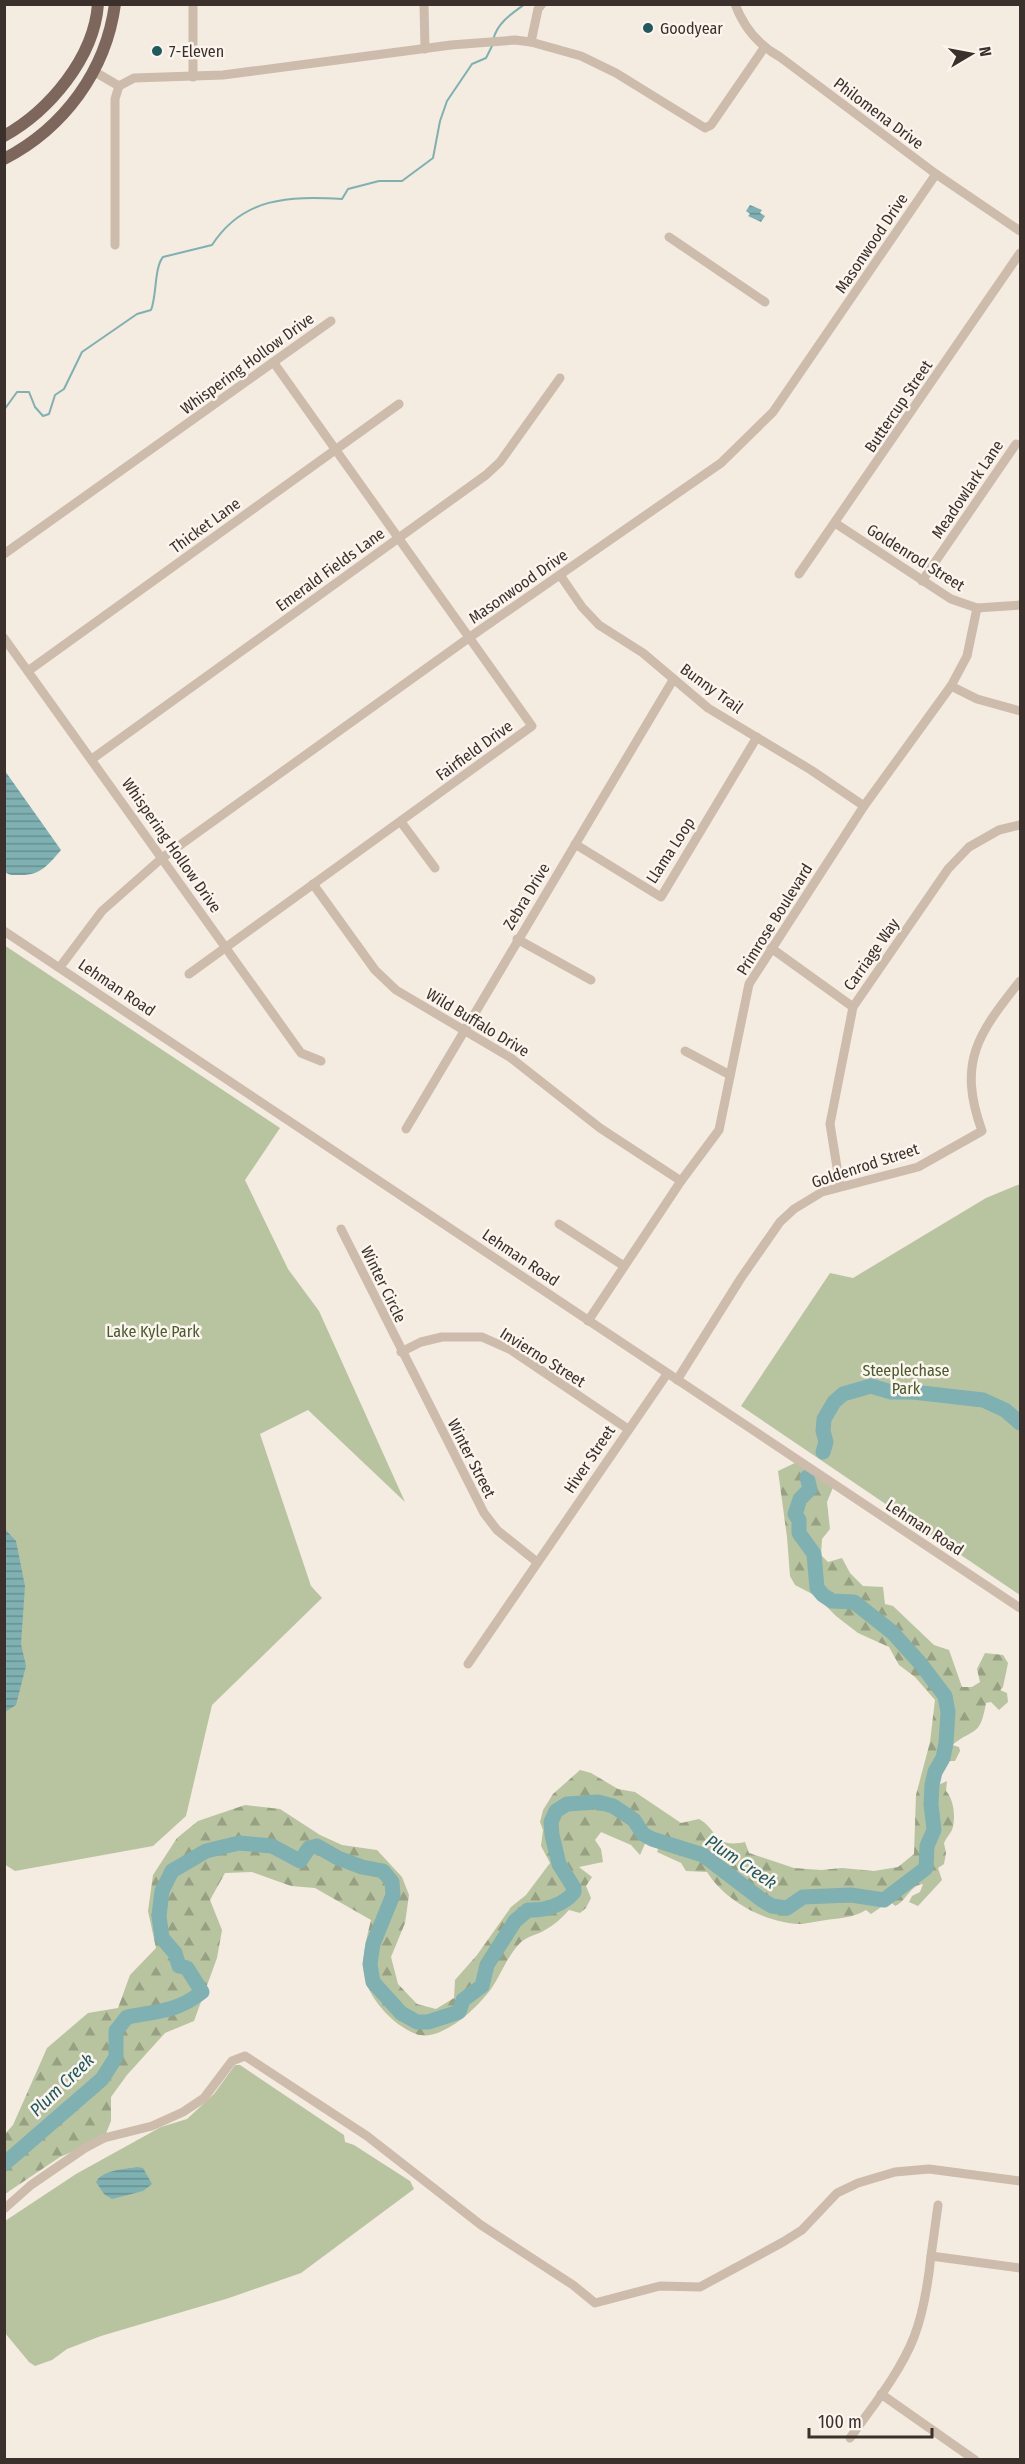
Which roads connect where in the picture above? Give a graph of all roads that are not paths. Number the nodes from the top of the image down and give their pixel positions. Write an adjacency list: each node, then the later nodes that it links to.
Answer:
1 (98, 4): 13 (main road)
2 (115, 4): 10 (main road)
3 (193, 4): 11 (street)
4 (424, 4): 9 (street)
5 (542, 4): 7 (street)
6 (735, 4): 8 (street, Philomena Drive)
7 (531, 42): 8 (street); 9 (street)
8 (764, 48): 15 (street, Philomena Drive)
9 (425, 49): 11 (street)
10 (95, 72): 12 (street); 14 (main road)
11 (193, 77): 12 (street)
12 (119, 86): 18 (street)
13 (4, 136)
14 (4, 159)
15 (936, 174): 16 (street, Philomena Drive); 31 (street, Masonwood Drive)
16 (1020, 231)
17 (669, 237): 20 (street)
18 (114, 245)
19 (1020, 253): 27 (street, Buttercup Street)
20 (765, 302)
21 (331, 321): 22 (street, Whispering Hollow Drive)
22 (274, 363): 26 (street, Fairfield Drive); 29 (street, Whispering Hollow Drive)
23 (560, 378): 28 (street, Emerald Fields Lane)
24 (399, 404): 26 (street, Thicket Lane)
25 (1016, 444): 32 (street, Meadowlark Lane)
26 (335, 450): 28 (street, Fairfield Drive); 37 (street, Thicket Lane)
27 (835, 523): 30 (street, Buttercup Street); 32 (street, Goldenrod Street)
28 (399, 538): 36 (street, Fairfield Drive); 42 (street, Emerald Fields Lane)
29 (4, 554)
30 (799, 574)
31 (560, 575): 36 (street, Masonwood Drive); 38 (street, Bunny Trail)
32 (922, 581): 34 (street, Goldenrod Street)
33 (1020, 605): 34 (street, Goldenrod Street)
34 (977, 608): 39 (street, Primrose Boulevard)
35 (4, 638): 37 (street, Whispering Hollow Drive)
36 (470, 638): 44 (street, Fairfield Drive); 47 (street, Masonwood Drive)
37 (28, 671): 42 (street, Whispering Hollow Drive)
38 (673, 680): 41 (street, Bunny Trail); 46 (street, Zebra Drive)
39 (951, 686): 40 (street); 43 (street, Primrose Boulevard)
40 (1020, 711)
41 (757, 737): 43 (street, Bunny Trail); 46 (street, Llama Loop)
42 (92, 759): 47 (street, Whispering Hollow Drive)
43 (864, 806): 53 (street, Primrose Boulevard)
44 (401, 822): 48 (street); 49 (street, Fairfield Drive)
45 (1020, 825): 58 (street, Carriage Way)
46 (574, 844): 51 (street, Zebra Drive)
47 (162, 858): 52 (street, Whispering Hollow Drive); 54 (street, Masonwood Drive)
48 (435, 868)
49 (313, 884): 52 (street, Fairfield Drive); 59 (street, Wild Buffalo Drive)
50 (4, 931): 54 (street, Lehman Road)
51 (517, 939): 56 (street); 59 (street, Zebra Drive)
52 (226, 948): 55 (street, Fairfield Drive); 61 (street, Whispering Hollow Drive)
53 (771, 948): 58 (street); 62 (street, Primrose Boulevard)
54 (60, 967): 69 (street, Lehman Road)
55 (189, 974)
56 (591, 980)
57 (1020, 981): 65 (street, Goldenrod Street)
58 (853, 1007): 65 (street, Carriage Way)
59 (464, 1030): 63 (street, Zebra Drive); 64 (street, Wild Buffalo Drive)
60 (685, 1051): 62 (street)
61 (321, 1061)
62 (730, 1075): 64 (street, Primrose Boulevard)
63 (406, 1129)
64 (681, 1181): 68 (street, Primrose Boulevard)
65 (840, 1186): 72 (street, Goldenrod Street)
66 (559, 1224): 68 (street)
67 (341, 1229): 70 (street, Winter Circle)
68 (624, 1266): 69 (street, Primrose Boulevard)
69 (588, 1321): 71 (street, Lehman Road)
70 (401, 1352): 73 (street, Invierno Street); 74 (street, Winter Street)
71 (667, 1374): 72 (street, Lehman Road); 73 (street, Hiver Street)
72 (677, 1380): 75 (street, Lehman Road)
73 (628, 1429): 74 (street, Hiver Street)
74 (537, 1562): 76 (street, Hiver Street)
75 (1020, 1608)
76 (468, 1664)
77 (1020, 2181): 79 (street)
78 (938, 2205): 80 (street)
79 (4, 2209)
80 (931, 2256): 81 (street); 82 (street)
81 (1020, 2268)
82 (880, 2394): 83 (street); 84 (street)
83 (850, 2438)
84 (975, 2460)

